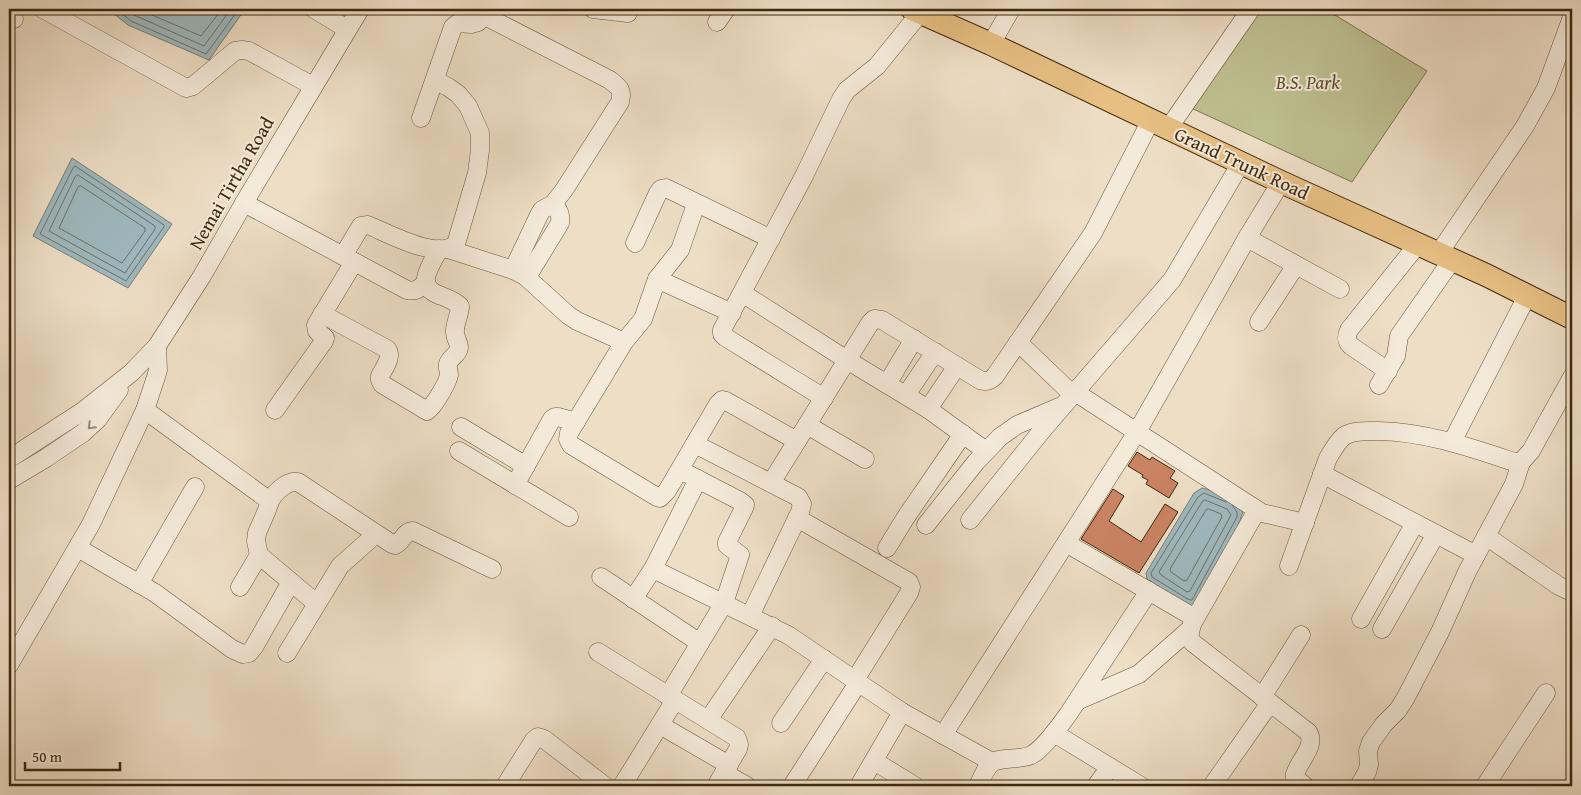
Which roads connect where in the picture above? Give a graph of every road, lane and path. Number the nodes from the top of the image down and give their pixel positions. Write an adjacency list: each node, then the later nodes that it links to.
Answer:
1 (43, 9): 14 (street)
2 (314, 9): 11 (street)
3 (360, 9): 11 (street, Nemai Tirtha Road)
4 (593, 9): 9 (street)
5 (1011, 9): 12 (street)
6 (1251, 9): 16 (street)
7 (916, 11): 12 (main road, Grand Trunk Road); 24 (street)
8 (485, 12): 13 (street); 20 (street)
9 (628, 13)
10 (1572, 17): 29 (street)
11 (347, 29): 14 (street, Nemai Tirtha Road)
12 (991, 44): 16 (main road, Grand Trunk Road)
13 (435, 80): 15 (street); 28 (street)
14 (313, 86): 19 (street, Nemai Tirtha Road)
15 (421, 118)
16 (1160, 124): 17 (main road, Grand Trunk Road); 44 (street)
17 (1241, 163): 18 (main road, Grand Trunk Road); 54 (street)
18 (1281, 182): 25 (street); 27 (main road, Grand Trunk Road)
19 (244, 203): 30 (street); 45 (street, Nemai Tirtha Road)
20 (553, 204): 22 (street); 23 (street)
21 (696, 204): 24 (street); 26 (street); 33 (street)
22 (539, 215): 23 (street); 32 (street)
23 (556, 228): 32 (street)
24 (771, 238): 36 (street)
25 (1247, 238): 31 (street); 61 (street)
26 (635, 243)
27 (1418, 244): 29 (main road, Grand Trunk Road); 29 (street)
28 (444, 249): 30 (street); 32 (street); 34 (street)
29 (1446, 256): 37 (main road, Grand Trunk Road)
30 (349, 259): 34 (street); 38 (street)
31 (1296, 265): 35 (street); 41 (street)
32 (520, 274): 43 (street)
33 (657, 279): 39 (street); 43 (street)
34 (425, 284): 38 (street)
35 (1340, 289)
36 (742, 294): 39 (street); 47 (street)
37 (1527, 296): 40 (main road, Grand Trunk Road); 64 (street)
38 (322, 314): 57 (street)
39 (732, 314): 53 (street)
40 (1572, 318)
41 (1259, 322)
42 (914, 340): 46 (street); 47 (street); 51 (street)
43 (624, 342): 58 (street)
44 (1018, 342): 48 (street); 54 (street)
45 (157, 346): 49 (street, Nemai Tirtha Road); 56 (street)
46 (935, 352): 48 (street); 52 (street)
47 (847, 360): 51 (street); 53 (street)
48 (957, 366): 55 (street)
49 (131, 373): 68 (street, Nemai Tirtha Road); 75 (street, Nemai Tirtha Road, one-way to 75)
50 (1572, 377): 70 (street)
51 (887, 384): 52 (street)
52 (906, 395): 55 (street)
53 (824, 398): 59 (street)
54 (1071, 398): 61 (street); 67 (street); 83 (street)
55 (928, 409): 62 (street)
56 (145, 410): 79 (street); 91 (street)
57 (275, 410)
58 (576, 422): 71 (street); 72 (street)
59 (807, 425): 63 (street); 69 (street)
60 (461, 427): 71 (street)
61 (1137, 432): 80 (street); 90 (street)
62 (963, 434): 67 (street); 92 (street)
63 (797, 442): 65 (street); 76 (street)
64 (1452, 442): 70 (street); 73 (street)
65 (695, 444): 72 (street); 76 (street)
66 (459, 451): 77 (street)
67 (986, 451): 86 (street)
68 (9, 459)
69 (865, 459)
70 (1521, 462): 89 (street)
71 (526, 466): 77 (street)
72 (680, 470): 74 (street)
73 (1322, 474): 84 (street); 85 (street)
74 (698, 479): 97 (street); 106 (street)
75 (9, 480)
76 (771, 483): 82 (street)
77 (515, 485): 81 (street)
78 (195, 488): 100 (street)
79 (268, 504): 87 (street); 93 (street)
80 (1257, 510): 85 (street); 109 (street)
81 (569, 517)
82 (797, 518): 107 (street); 118 (street)
83 (970, 520)
84 (1415, 523): 88 (street); 108 (street)
85 (1304, 524): 95 (street)
86 (926, 526)
87 (376, 534): 96 (street); 105 (street)
88 (1436, 534): 94 (street); 111 (street)
89 (1486, 536): 94 (street); 103 (street)
90 (1066, 543): 102 (street); 128 (street)
91 (78, 548): 100 (street); 117 (street)
92 (888, 548)
93 (259, 555): 99 (street); 101 (street)
94 (1476, 555): 145 (street)
95 (1289, 566)
96 (492, 569)
97 (653, 569): 104 (street); 106 (street)
98 (601, 577): 104 (street)
99 (291, 582): 100 (street); 105 (street)
100 (139, 584)
101 (240, 587)
102 (1148, 591): 109 (street); 122 (street)
103 (1572, 592)
104 (634, 599): 113 (street)
105 (316, 603): 115 (street)
106 (724, 603): 107 (street); 113 (street)
107 (750, 616): 110 (street)
108 (1361, 619)
109 (1192, 624): 121 (street); 122 (street)
110 (772, 626): 116 (street); 124 (street)
111 (1382, 629)
112 (1301, 635): 121 (street)
113 (700, 643): 120 (street)
114 (598, 652): 120 (street)
115 (287, 653)
116 (824, 659): 118 (street); 125 (street)
117 (9, 665)
118 (857, 681): 123 (street); 137 (street)
119 (1546, 693): 146 (street)
120 (672, 698): 124 (street); 126 (street)
121 (1266, 700): 143 (street); 144 (street)
122 (1076, 701): 127 (street)
123 (902, 712): 128 (street); 129 (street)
124 (708, 720): 132 (street)
125 (780, 723)
126 (660, 725): 132 (street); 135 (street)
127 (1054, 733): 130 (street); 131 (street)
128 (943, 735): 130 (street)
129 (874, 761): 138 (street); 139 (street)
130 (992, 762): 140 (street)
131 (1110, 767): 141 (street); 142 (street)
132 (723, 775): 136 (street)
133 (505, 786): 134 (street)
134 (604, 786)
135 (622, 786)
136 (747, 786)
137 (792, 786)
138 (859, 786)
139 (915, 786)
140 (978, 786)
141 (1096, 786)
142 (1141, 786)
143 (1212, 786)
144 (1306, 786)
145 (1359, 786)
146 (1485, 786)

